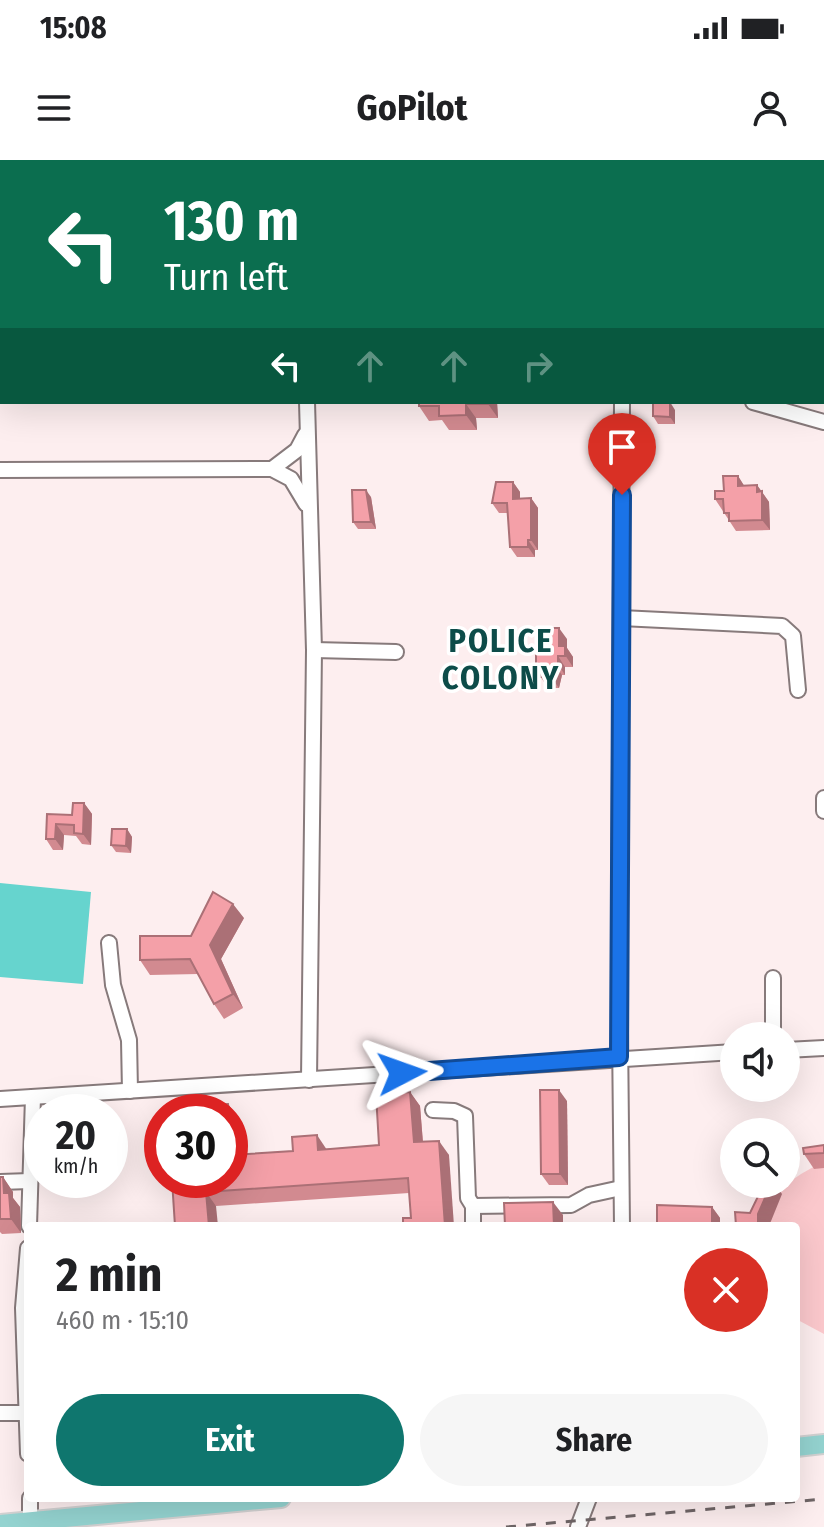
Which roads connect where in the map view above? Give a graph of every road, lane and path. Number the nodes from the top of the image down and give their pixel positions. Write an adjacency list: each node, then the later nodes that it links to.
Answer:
1 (307, 404): 5 (street)
2 (622, 404): 9 (street)
3 (760, 404): 4 (street)
4 (824, 422)
5 (307, 431): 6 (street); 8 (street)
6 (272, 469): 7 (street); 8 (street)
7 (0, 470)
8 (310, 517): 10 (street)
9 (621, 618): 12 (street); 21 (street)
10 (314, 650): 11 (street); 22 (street)
11 (396, 652)
12 (798, 690)
13 (824, 798): 14 (street)
14 (824, 811)
15 (109, 943): 23 (street)
16 (773, 978): 17 (street)
17 (773, 1022)
18 (824, 1048): 19 (street)
19 (800, 1049)
20 (720, 1053): 21 (street)
21 (619, 1057): 22 (street); 30 (street)
22 (309, 1080): 23 (street)
23 (130, 1091): 24 (street)
24 (82, 1094)
25 (24, 1098): 26 (street)
26 (0, 1099)
27 (433, 1110): 32 (street)
28 (24, 1181): 29 (street)
29 (0, 1182)
30 (621, 1188): 32 (street); 35 (street)
31 (30, 1198): 33 (street)
32 (473, 1206): 34 (street)
33 (29, 1222)
34 (473, 1222)
35 (622, 1222)
36 (24, 1296): 37 (street)
37 (24, 1343)
38 (0, 1413): 39 (street)
39 (24, 1413)
40 (824, 1444): 41 (main road)
41 (800, 1447)
42 (30, 1502): 45 (street)
43 (237, 1502): 45 (main road)
44 (587, 1502): 47 (street)
45 (30, 1521): 46 (main road)
46 (0, 1524)
47 (578, 1527)

